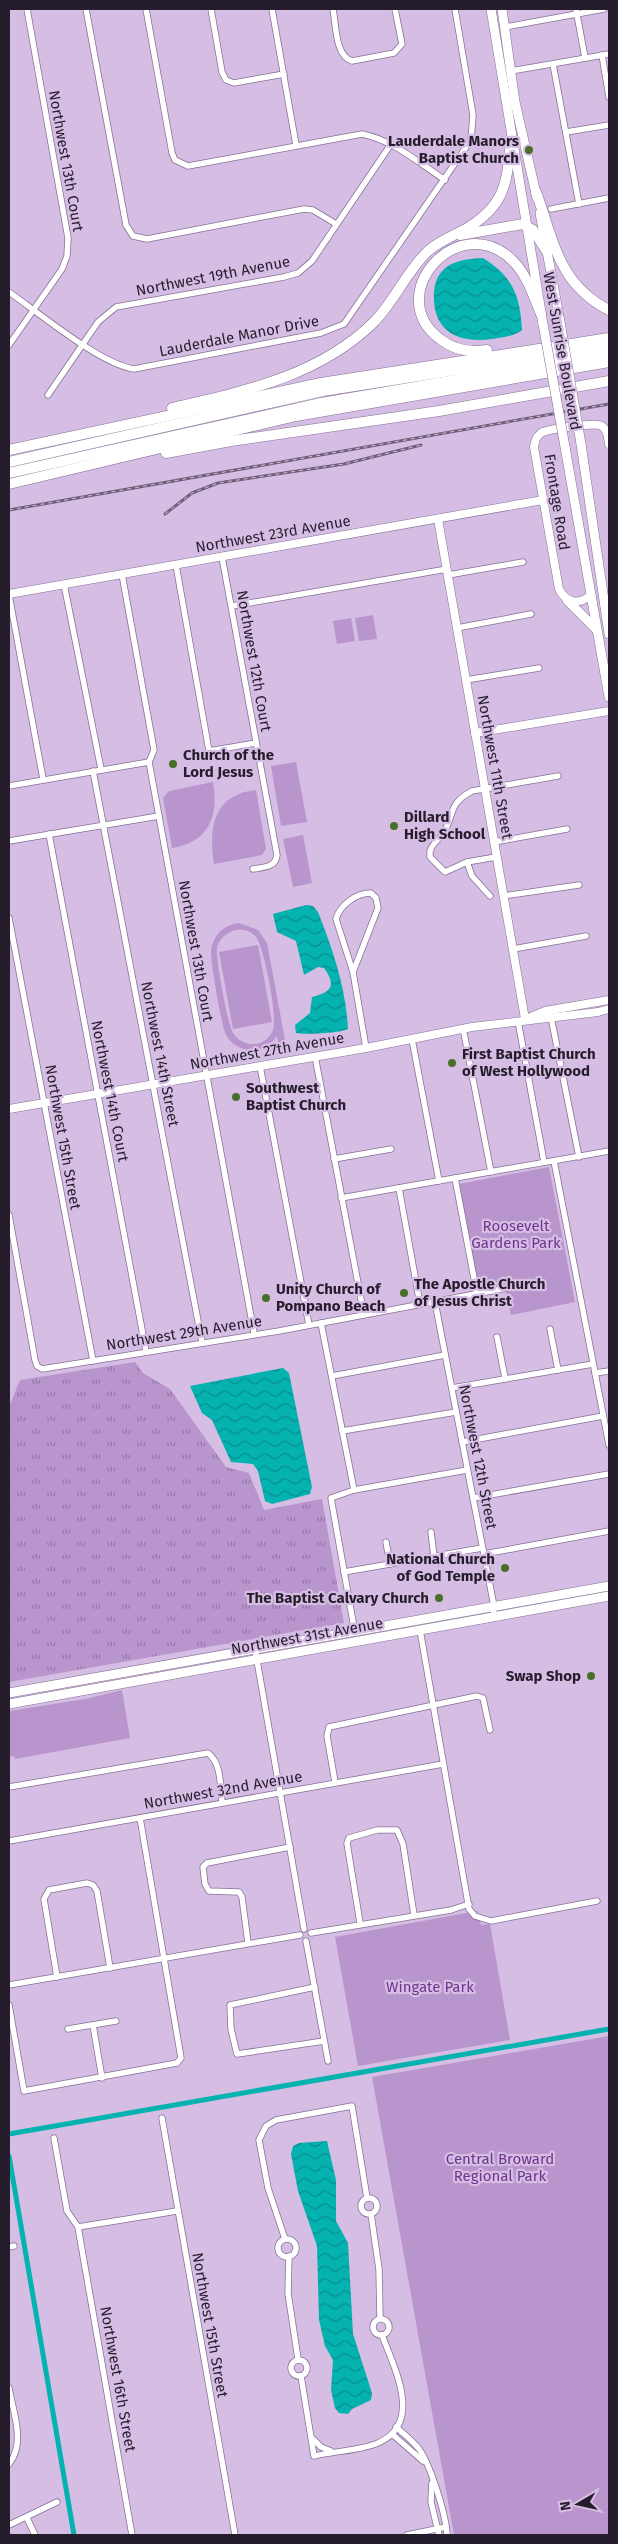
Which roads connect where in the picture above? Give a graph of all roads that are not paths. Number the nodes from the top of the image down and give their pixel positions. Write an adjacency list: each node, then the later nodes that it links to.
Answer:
1 (27, 9): 36 (street, Northwest 13th Court)
2 (86, 9): 31 (street)
3 (146, 9): 25 (street)
4 (210, 9): 19 (street)
5 (272, 9): 19 (street)
6 (333, 9): 7 (street)
7 (395, 9)
8 (455, 9): 26 (street, Lauderdale Manor Drive)
9 (491, 9): 23 (main road, West Sunrise Boulevard)
10 (502, 9): 13 (main road, West Sunrise Boulevard)
11 (604, 9): 12 (street)
12 (576, 11): 13 (street); 16 (street)
13 (505, 27): 18 (main road, West Sunrise Boulevard)
14 (609, 54): 15 (street)
15 (602, 55): 16 (street); 20 (street)
16 (585, 58): 17 (street)
17 (552, 64): 18 (street); 22 (street)
18 (511, 71): 27 (main road, West Sunrise Boulevard)
19 (284, 74): 25 (street)
20 (609, 97)
21 (609, 125): 22 (street)
22 (566, 132): 29 (street)
23 (511, 138): 32 (main road, West Sunrise Boulevard); 33 (highway)
24 (390, 144): 25 (street); 26 (street); 31 (street, Northwest 19th Avenue)
25 (296, 145)
26 (445, 180): 41 (street, Lauderdale Manor Drive)
27 (536, 192): 34 (main road, West Sunrise Boulevard); 37 (highway)
28 (609, 198): 29 (street)
29 (579, 204): 30 (street)
30 (551, 209)
31 (336, 224): 41 (street, Northwest 19th Avenue)
32 (526, 225): 33 (highway); 34 (highway); 38 (main road, West Sunrise Boulevard)
33 (449, 238): 50 (highway)
34 (546, 250): 47 (main road, West Sunrise Boulevard, bridge)
35 (9, 292): 36 (street)
36 (35, 310): 41 (street, Lauderdale Manor Drive); 42 (street)
37 (609, 310)
38 (542, 319): 40 (highway); 48 (main road, West Sunrise Boulevard, bridge)
39 (609, 338): 40 (highway)
40 (575, 343): 50 (highway)
41 (83, 344): 49 (street, Northwest 19th Avenue)
42 (9, 345)
43 (609, 346): 53 (highway)
44 (609, 354): 55 (highway)
45 (609, 362): 54 (highway)
46 (609, 381): 47 (highway)
47 (572, 388): 48 (highway); 67 (main road, West Sunrise Boulevard, bridge)
48 (554, 390): 54 (highway); 66 (main road, West Sunrise Boulevard, bridge)
49 (48, 395)
50 (100, 431): 52 (highway)
51 (609, 444): 57 (street, Frontage Road)
52 (9, 450)
53 (9, 462)
54 (68, 470): 56 (highway)
55 (9, 472)
56 (9, 484)
57 (543, 500): 58 (street, Northwest 23rd Avenue); 68 (street, Frontage Road)
58 (438, 519): 59 (street, Northwest 23rd Avenue); 62 (street, Northwest 11th Street)
59 (222, 558): 61 (street, Northwest 23rd Avenue); 69 (street, Northwest 12th Court)
60 (523, 562): 62 (street)
61 (176, 564): 63 (street, Northwest 23rd Avenue); 79 (street)
62 (447, 572): 69 (street); 71 (street, Northwest 11th Street)
63 (122, 574): 64 (street, Northwest 23rd Avenue); 80 (street, Northwest 13th Court)
64 (64, 584): 65 (street, Northwest 23rd Avenue); 81 (street)
65 (9, 594): 84 (street)
66 (591, 595): 68 (street); 72 (main road, West Sunrise Boulevard)
67 (606, 596): 73 (main road, West Sunrise Boulevard)
68 (566, 600): 72 (main road)
69 (232, 606): 79 (street, Northwest 12th Court)
70 (531, 614): 71 (street)
71 (457, 628): 75 (street, Northwest 11th Street)
72 (598, 631): 76 (main road, West Sunrise Boulevard)
73 (609, 634)
74 (540, 668): 75 (street)
75 (466, 680): 78 (street, Northwest 11th Street)
76 (609, 698)
77 (609, 711): 78 (street)
78 (475, 733): 86 (street, Northwest 11th Street)
79 (256, 743): 95 (street, Northwest 12th Court)
80 (149, 762): 81 (street); 87 (street, Northwest 13th Court)
81 (101, 769): 82 (street)
82 (93, 771): 84 (street); 88 (street, Northwest 14th Street)
83 (558, 776): 86 (street)
84 (43, 779): 85 (street)
85 (9, 786)
86 (485, 789): 92 (street, Northwest 11th Street); 94 (street)
87 (158, 816): 88 (street); 112 (street, Northwest 13th Court)
88 (104, 826): 90 (street); 113 (street, Northwest 14th Street)
89 (567, 830): 92 (street)
90 (49, 834): 91 (street); 114 (street, Northwest 14th Court)
91 (9, 841)
92 (494, 842): 93 (street, Northwest 11th Street)
93 (496, 857): 94 (street); 98 (street, Northwest 11th Street)
94 (467, 862): 97 (street)
95 (253, 869)
96 (579, 885): 98 (street)
97 (490, 896)
98 (503, 896): 101 (street, Northwest 11th Street)
99 (9, 918): 115 (street, Northwest 15th Street)
100 (586, 936): 101 (street)
101 (513, 949): 106 (street, Northwest 11th Street)
102 (353, 972): 102 (street); 109 (street)
103 (609, 1000): 106 (street, Northwest 27th Avenue)
104 (609, 1009): 105 (street, Northwest 27th Avenue)
105 (552, 1018): 106 (street, Northwest 27th Avenue); 119 (street)
106 (524, 1019): 107 (street, Northwest 27th Avenue); 122 (street, Northwest 11th Street)
107 (463, 1028): 108 (street, Northwest 27th Avenue); 123 (street)
108 (412, 1039): 109 (street, Northwest 27th Avenue); 125 (street)
109 (366, 1048): 110 (street, Northwest 27th Avenue)
110 (315, 1056): 111 (street, Northwest 27th Avenue); 120 (street)
111 (260, 1066): 112 (street, Northwest 27th Avenue); 135 (street)
112 (206, 1075): 113 (street, Northwest 27th Avenue); 137 (street, Northwest 13th Court)
113 (153, 1085): 114 (street, Northwest 27th Avenue); 139 (street, Northwest 14th Street)
114 (98, 1094): 115 (street, Northwest 27th Avenue); 140 (street, Northwest 14th Court)
115 (44, 1103): 116 (street, Northwest 27th Avenue); 142 (street, Northwest 15th Street)
116 (9, 1109)
117 (391, 1149): 120 (street)
118 (609, 1151): 119 (street)
119 (579, 1156): 121 (street)
120 (334, 1158): 127 (street)
121 (554, 1161): 122 (street); 143 (street)
122 (544, 1162): 123 (street)
123 (491, 1172): 124 (street)
124 (455, 1178): 125 (street); 130 (street)
125 (438, 1181): 126 (street)
126 (399, 1188): 127 (street); 132 (street)
127 (341, 1198): 133 (street)
128 (9, 1215): 142 (street, Northwest 29th Avenue)
129 (506, 1288): 130 (street, Northwest 29th Avenue)
130 (477, 1294): 131 (street, Northwest 29th Avenue)
131 (435, 1302): 132 (street, Northwest 29th Avenue); 141 (street, Northwest 12th Street)
132 (420, 1304): 133 (street, Northwest 29th Avenue)
133 (364, 1314): 134 (street, Northwest 29th Avenue)
134 (321, 1323): 135 (street, Northwest 29th Avenue); 147 (street)
135 (309, 1325): 137 (street, Northwest 29th Avenue)
136 (550, 1329): 144 (street)
137 (254, 1333): 139 (street, Northwest 29th Avenue)
138 (497, 1337): 148 (street)
139 (202, 1342): 140 (street, Northwest 29th Avenue)
140 (146, 1352): 142 (street, Northwest 29th Avenue)
141 (445, 1355): 147 (street); 149 (street, Northwest 12th Street)
142 (93, 1361)
143 (593, 1364): 144 (street); 146 (street)
144 (558, 1370): 148 (street)
145 (609, 1371): 146 (street)
146 (595, 1373): 151 (street)
147 (332, 1376): 152 (street)
148 (505, 1378): 149 (street)
149 (452, 1388): 150 (street, Northwest 12th Street)
150 (456, 1412): 152 (street); 153 (street, Northwest 12th Street)
151 (603, 1416): 153 (street); 154 (street)
152 (342, 1430): 157 (street)
153 (462, 1442): 155 (street, Northwest 12th Street)
154 (609, 1445)
155 (468, 1470): 157 (street); 158 (street, Northwest 12th Street)
156 (609, 1474): 158 (street)
157 (354, 1490): 165 (street)
158 (473, 1498): 162 (street, Northwest 12th Street)
159 (609, 1531): 162 (street)
160 (431, 1532): 163 (street)
161 (386, 1542): 164 (street)
162 (483, 1551): 163 (street); 168 (street, Northwest 12th Street)
163 (434, 1557): 164 (street)
164 (390, 1564): 165 (street)
165 (344, 1572): 172 (street)
166 (609, 1586): 168 (main road, Northwest 31st Avenue)
167 (609, 1596): 170 (main road, Northwest 31st Avenue)
168 (493, 1606): 169 (main road, Northwest 31st Avenue); 170 (street, Northwest 12th Street)
169 (436, 1617): 171 (main road); 172 (main road, Northwest 31st Avenue)
170 (494, 1617): 171 (main road, Northwest 31st Avenue)
171 (420, 1630): 173 (main road, Northwest 31st Avenue); 178 (street)
172 (354, 1631): 173 (street); 174 (main road, Northwest 31st Avenue)
173 (357, 1641): 175 (main road, Northwest 31st Avenue)
174 (255, 1649): 175 (street); 176 (main road, Northwest 31st Avenue)
175 (256, 1659): 177 (main road, Northwest 31st Avenue); 183 (street)
176 (9, 1693)
177 (9, 1704)
178 (432, 1707): 179 (street); 180 (street); 181 (street)
179 (490, 1730)
180 (443, 1764): 181 (street, Northwest 32nd Avenue); 189 (street)
181 (335, 1782): 183 (street, Northwest 32nd Avenue)
182 (9, 1787): 184 (street)
183 (281, 1792): 184 (street, Northwest 32nd Avenue); 187 (street)
184 (222, 1802): 185 (street, Northwest 32nd Avenue)
185 (140, 1818): 186 (street, Northwest 32nd Avenue); 197 (street)
186 (9, 1841)
187 (290, 1847): 192 (street); 196 (street)
188 (597, 1901): 189 (street)
189 (469, 1904): 190 (street)
190 (414, 1916): 191 (street); 191 (street)
191 (360, 1923): 193 (street)
192 (304, 1929): 193 (street); 194 (street)
193 (311, 1933): 195 (street)
194 (300, 1935): 195 (street); 196 (street)
195 (306, 1940): 201 (street)
196 (248, 1943): 197 (street)
197 (163, 1958): 198 (street); 209 (street)
198 (110, 1968): 199 (street); 199 (street)
199 (57, 1977): 200 (street)
200 (9, 1986)
201 (315, 1987): 207 (street); 207 (street)
202 (9, 2005): 205 (street)
203 (116, 2021): 204 (street)
204 (93, 2025): 206 (street); 209 (street)
205 (11, 2027): 209 (street)
206 (68, 2029)
207 (324, 2041): 208 (street)
208 (328, 2061)
209 (102, 2078)
210 (162, 2118): 213 (street, Northwest 15th Street)
211 (54, 2138): 215 (street)
212 (367, 2198): 214 (street); 214 (street); 216 (street)
213 (177, 2211): 215 (street); 237 (street, Northwest 15th Street)
214 (371, 2214): 218 (street)
215 (78, 2228): 236 (street, Northwest 16th Street)
216 (286, 2239): 217 (street); 217 (street)
217 (289, 2256): 220 (street)
218 (380, 2318): 219 (street); 219 (street)
219 (382, 2335): 223 (street)
220 (298, 2359): 221 (street); 221 (street)
221 (301, 2376): 225 (street)
222 (9, 2388): 227 (street)
223 (396, 2427): 224 (street); 228 (street)
224 (392, 2434): 226 (street); 228 (street)
225 (310, 2435): 226 (street); 226 (street)
226 (333, 2452)
227 (9, 2464)
228 (426, 2464): 229 (street)
229 (432, 2483): 233 (street); 234 (street)
230 (57, 2502): 231 (street)
231 (27, 2518): 232 (street); 235 (street)
232 (9, 2524)
233 (446, 2527): 234 (street); 239 (street)
234 (438, 2533): 238 (street)
235 (35, 2535)
236 (132, 2535)
237 (235, 2535)
238 (407, 2535)
239 (447, 2535)

